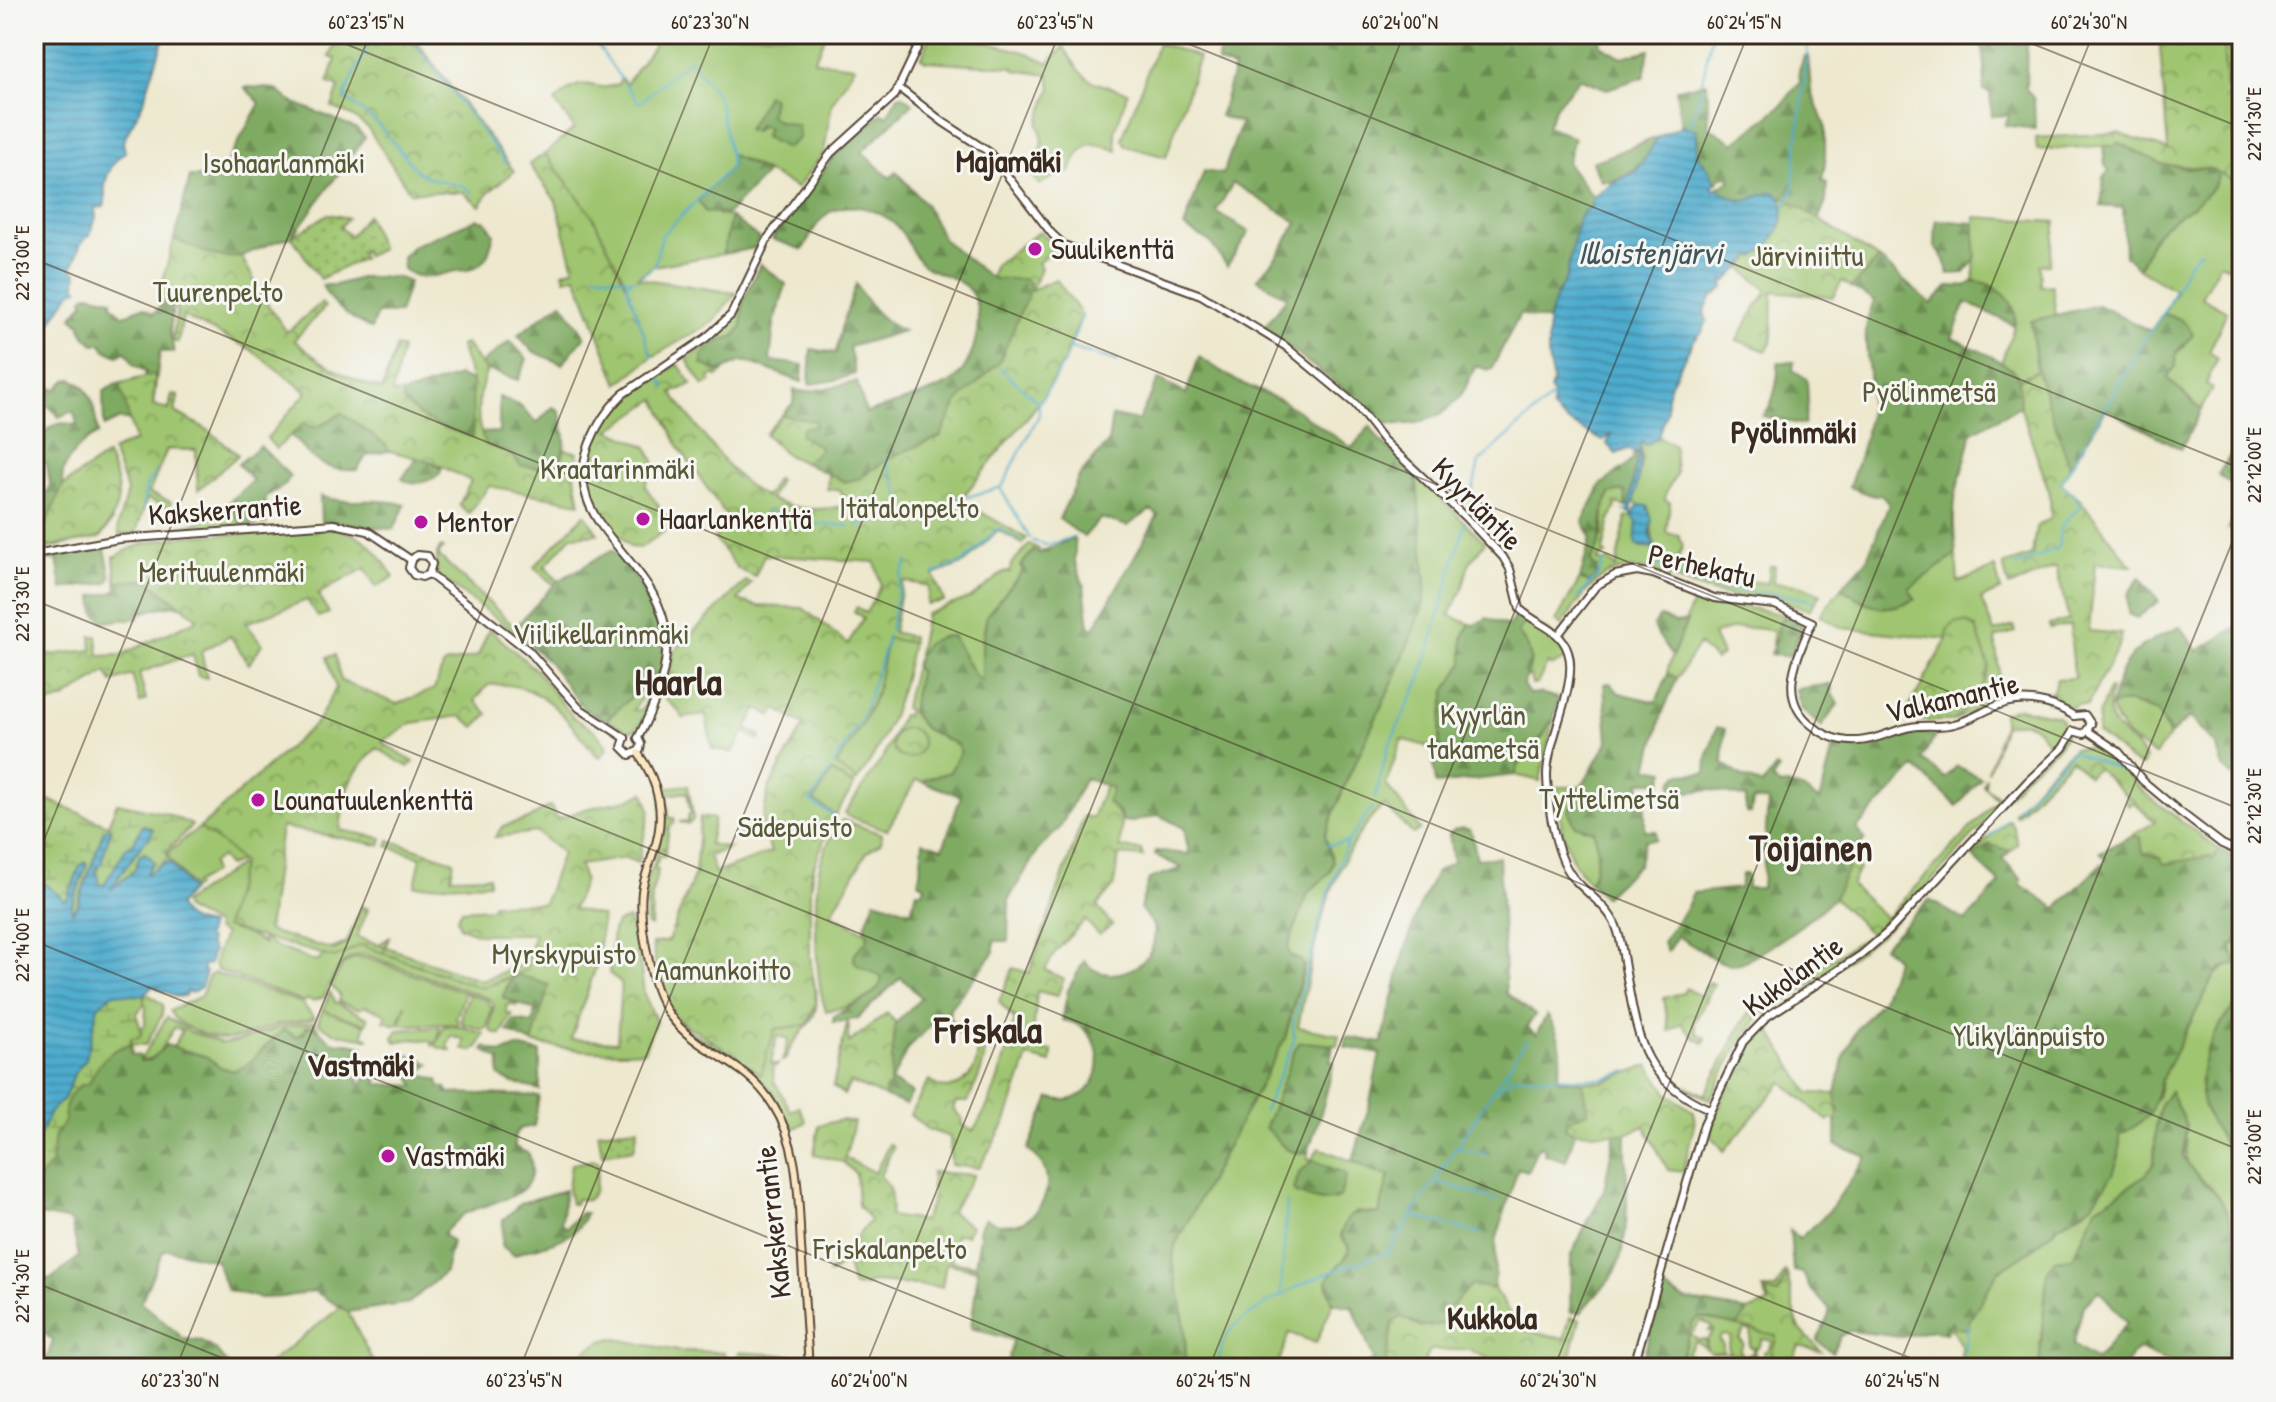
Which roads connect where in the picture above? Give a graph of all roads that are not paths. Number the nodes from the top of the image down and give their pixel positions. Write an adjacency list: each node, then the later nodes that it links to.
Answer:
1 (924, 34): 2 (street)
2 (899, 88): 7 (street, Kyyrläntie); 12 (street)
3 (34, 554): 4 (street, Kakskerrantie)
4 (411, 560): 5 (street); 5 (street)
5 (429, 574): 11 (street)
6 (1812, 622): 7 (street, Perhekatu); 8 (street, Valkamantie)
7 (1558, 635): 15 (street)
8 (2074, 716): 9 (street); 10 (street)
9 (2073, 731): 10 (street); 15 (street, Kukolantie)
10 (2088, 731): 14 (street)
11 (625, 738): 12 (street); 13 (street)
12 (638, 738): 13 (street)
13 (638, 753): 16 (main road, Kakskerrantie)
14 (2242, 853)
15 (1709, 1109): 17 (street, Kukolantie)
16 (809, 1368)
17 (1633, 1368)

